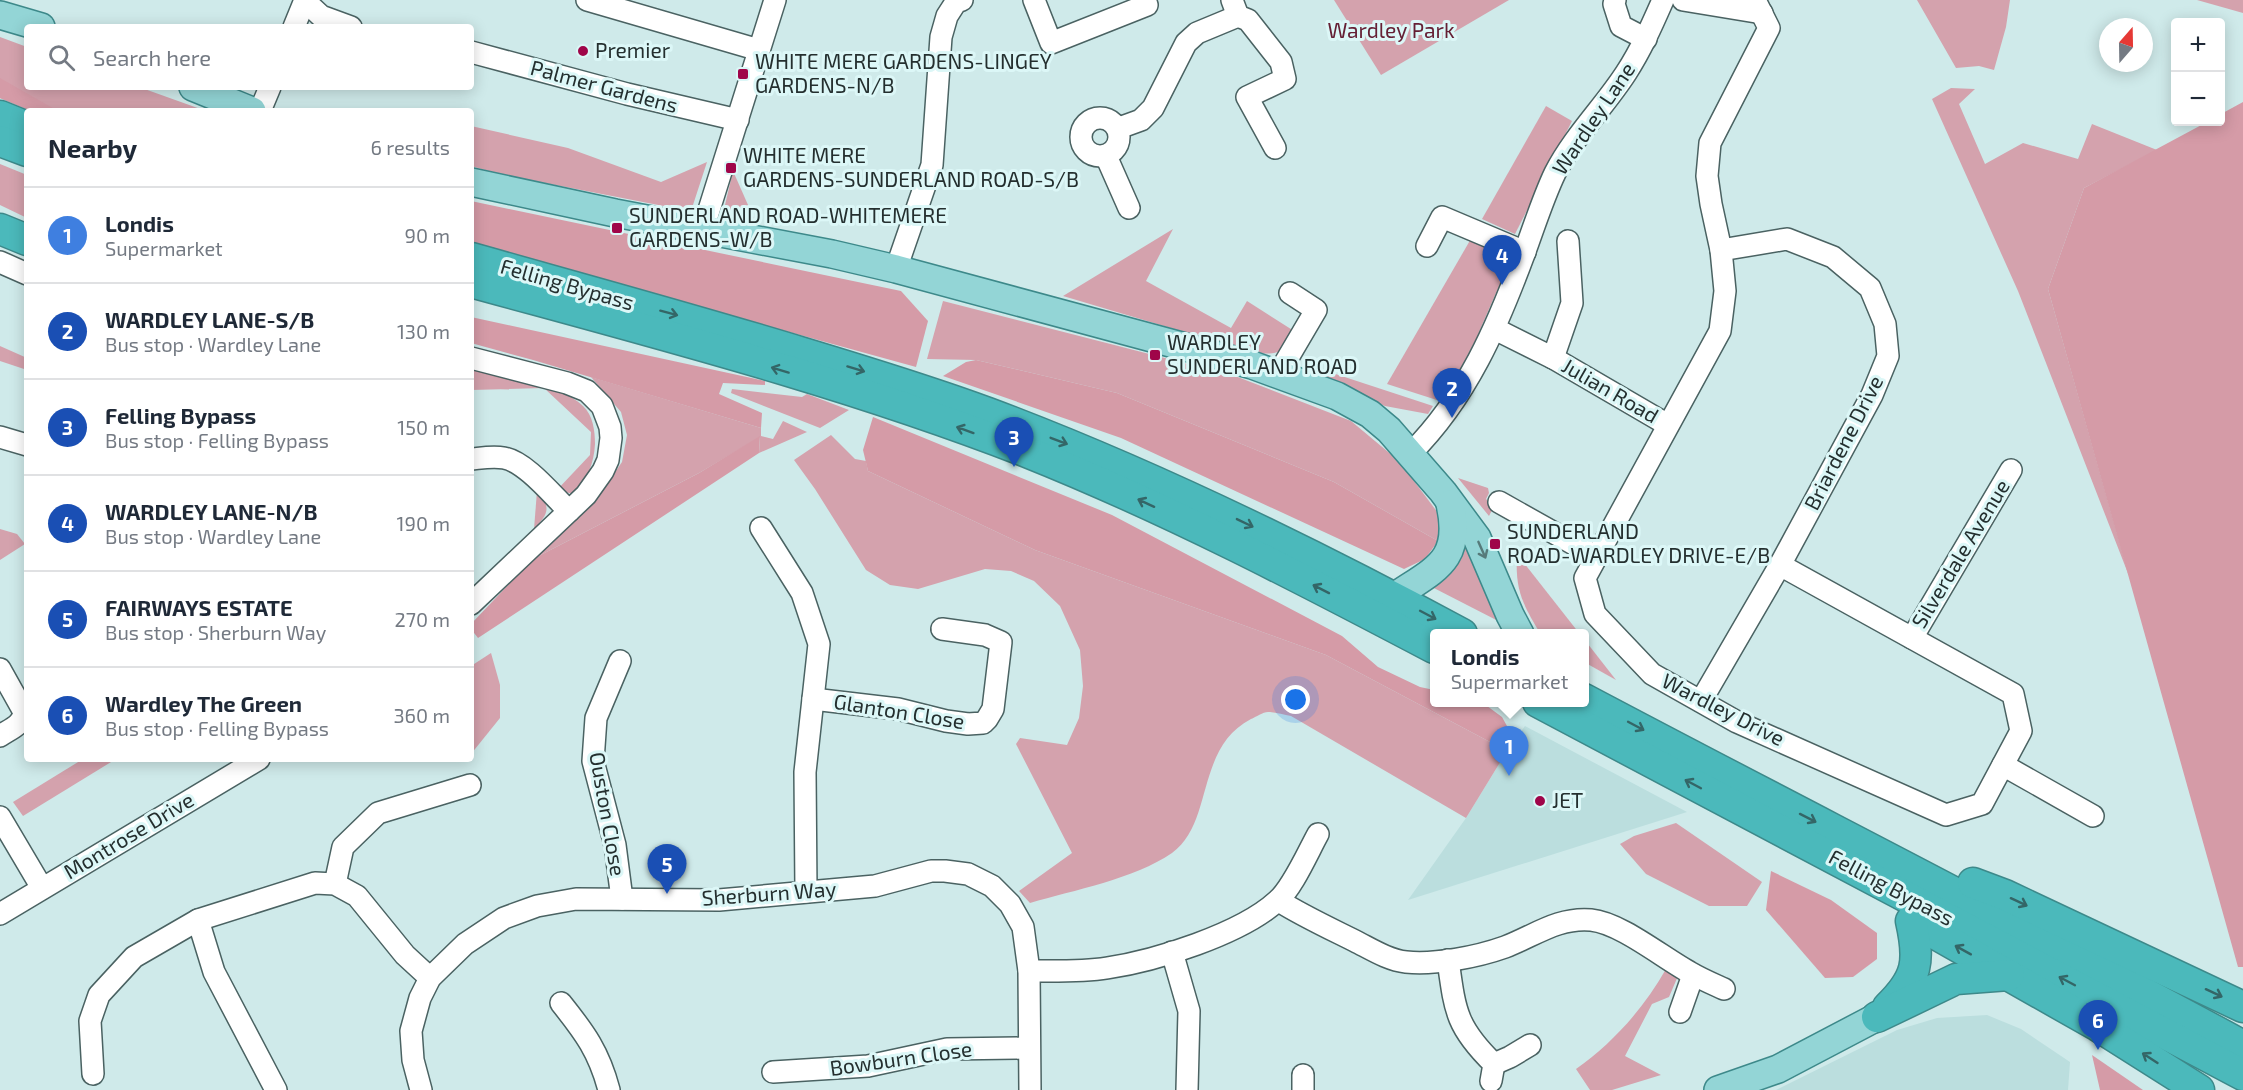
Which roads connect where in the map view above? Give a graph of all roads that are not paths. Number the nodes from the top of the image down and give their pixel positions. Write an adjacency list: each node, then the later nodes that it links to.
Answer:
1 (305, 0): 15 (street); 16 (street)
2 (587, 0): 10 (street)
3 (775, 0): 18 (street)
4 (962, 0): 43 (street)
5 (1034, 0): 6 (street)
6 (1145, 0)
7 (1616, 0): 17 (street, Wardley Lane)
8 (1683, 0): 11 (street)
9 (1661, 3): 17 (street, Wardley Lane)
10 (617, 4): 18 (street)
11 (1759, 7): 39 (street, Wardley Drive)
12 (1235, 8): 27 (street); 29 (street)
13 (0, 15): 14 (main road)
14 (31, 24)
15 (295, 24)
16 (343, 24)
17 (1646, 39): 40 (street, Wardley Lane)
18 (759, 50): 25 (street)
19 (474, 53): 25 (street, Palmer Gardens)
20 (200, 90): 22 (main road)
21 (269, 90): 23 (street)
22 (245, 108)
23 (261, 108)
24 (0, 116): 26 (highway)
25 (738, 120): 35 (street)
26 (24, 126)
27 (1119, 128): 31 (street); 31 (street)
28 (0, 141): 30 (highway)
29 (1275, 148)
30 (24, 150)
31 (1106, 156): 33 (street)
32 (474, 183): 35 (main road)
33 (1129, 208)
34 (0, 229): 36 (highway)
35 (703, 230): 43 (main road)
36 (24, 239)
37 (1568, 241): 50 (street, Julian Road)
38 (1426, 246): 40 (street)
39 (1721, 250): 53 (street, Wardley Drive); 64 (street, Briardene Drive)
40 (1525, 252): 49 (street, Wardley Lane)
41 (474, 259): 65 (highway, Felling Bypass, one-way to 65)
42 (0, 262): 44 (street)
43 (896, 269): 52 (main road)
44 (24, 273)
45 (474, 283): 48 (highway, Felling Bypass)
46 (1290, 293): 52 (street)
47 (474, 300): 48 (highway)
48 (641, 329): 71 (highway, Felling Bypass, one-way to 48)
49 (1496, 329): 50 (street, Julian Road); 56 (street, Wardley Lane)
50 (1553, 358): 53 (street, Julian Road)
51 (474, 359): 61 (street)
52 (1279, 373): 56 (main road)
53 (1668, 425): 63 (street, Wardley Drive)
54 (0, 437): 55 (street)
55 (24, 444)
56 (1411, 453): 59 (main road)
57 (474, 459): 61 (street)
58 (2011, 470): 70 (street, Silverdale Avenue)
59 (1449, 502): 65 (main road); 69 (main road, one-way to 69)
60 (1499, 502): 63 (street)
61 (569, 511): 66 (street)
62 (761, 528): 74 (street, Glanton Close)
63 (1597, 557): 75 (street, Wardley Drive)
64 (1780, 565): 70 (street, Wardley Drive); 75 (street, Briardene Drive)
65 (1394, 597): 68 (highway, Felling Bypass, one-way to 68)
66 (474, 601)
67 (942, 629): 74 (street, Glanton Close)
68 (1454, 629)
69 (1518, 629)
70 (1912, 638): 80 (street, Wardley Drive)
71 (1430, 646)
72 (620, 661): 90 (street, Ouston Close)
73 (0, 669): 78 (street)
74 (813, 699): 89 (street, Glanton Close)
75 (1701, 701): 80 (street, Wardley Drive)
76 (1589, 702): 86 (highway, Felling Bypass, one-way to 86)
77 (1547, 707): 82 (highway, Felling Bypass, one-way to 77)
78 (0, 736)
79 (254, 762): 88 (street, Montrose Drive)
80 (2003, 765): 83 (street)
81 (470, 785): 87 (street)
82 (1745, 812): 94 (highway); 111 (highway, Felling Bypass, one-way to 82)
83 (2093, 816)
84 (0, 817): 88 (street)
85 (1318, 834): 91 (street)
86 (1846, 837): 103 (highway, one-way to 103); 107 (highway, Felling Bypass)
87 (335, 884): 93 (street); 100 (street)
88 (42, 888): 92 (street, Montrose Drive)
89 (806, 892): 90 (street, Sherburn Way); 97 (street, Sherburn Way)
90 (622, 899): 100 (street, Sherburn Way)
91 (1279, 901): 95 (street); 96 (street)
92 (0, 914)
93 (198, 920): 110 (street); 112 (street)
94 (1911, 921): 99 (highway, one-way to 94); 105 (highway)
95 (1172, 952): 97 (street); 116 (street)
96 (1448, 960): 98 (street); 106 (street)
97 (1029, 971): 108 (street, Sherburn Way)
98 (1693, 975): 101 (street); 104 (street)
99 (2009, 975): 105 (highway); 118 (highway, one-way to 99)
100 (430, 978): 113 (street, Sherburn Way)
101 (1724, 989)
102 (561, 1003): 114 (street)
103 (2243, 1007)
104 (1680, 1012)
105 (1877, 1017): 117 (main road)
106 (1530, 1045)
107 (2243, 1046)
108 (1028, 1048): 109 (street, Bowburn Close); 115 (street, Sherburn Way)
109 (773, 1072)
110 (93, 1074)
111 (2243, 1075)
112 (276, 1090)
113 (421, 1090)
114 (609, 1090)
115 (1030, 1090)
116 (1187, 1090)
117 (1718, 1090)
118 (2199, 1090)

